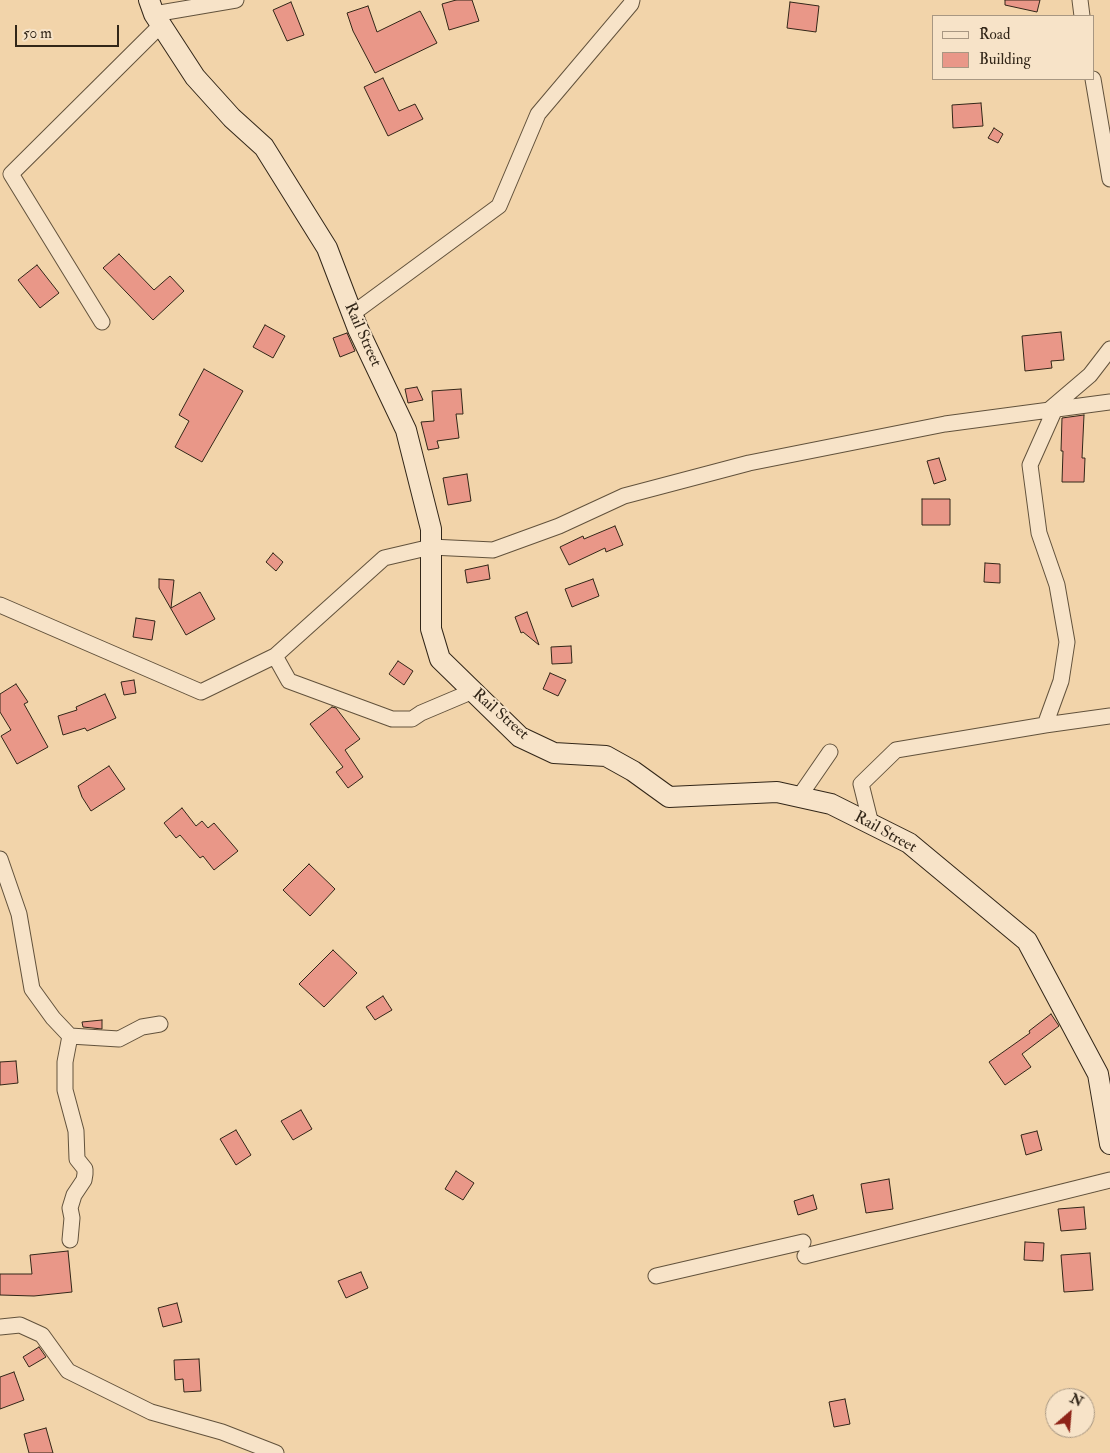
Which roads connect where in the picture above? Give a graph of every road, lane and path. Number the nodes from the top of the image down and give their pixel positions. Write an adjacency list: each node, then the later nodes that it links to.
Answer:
1 (236, 0): 4 (street)
2 (632, 0): 8 (street)
3 (1080, 0): 5 (street)
4 (155, 13): 8 (street, Rail Street); 9 (street)
5 (1082, 15)
6 (1093, 80): 7 (street)
7 (1110, 179)
8 (352, 314): 13 (street, Rail Street)
9 (102, 322)
10 (1110, 348): 12 (street)
11 (1110, 402): 12 (street)
12 (1052, 410): 13 (street); 18 (street)
13 (431, 547): 15 (street); 16 (street, Rail Street)
14 (0, 605): 15 (street)
15 (275, 656): 16 (street)
16 (472, 691): 20 (street, Rail Street)
17 (1110, 716): 18 (street)
18 (1045, 725): 21 (street)
19 (830, 752): 20 (street)
20 (799, 797): 21 (street, Rail Street)
21 (871, 824): 25 (street, Rail Street)
22 (0, 859): 24 (street)
23 (160, 1024): 24 (street)
24 (70, 1036): 28 (street)
25 (1108, 1120): 26 (street, Rail Street)
26 (1110, 1144)
27 (1110, 1180): 29 (street)
28 (70, 1240)
29 (656, 1276)
30 (0, 1327): 31 (street)
31 (276, 1453)

